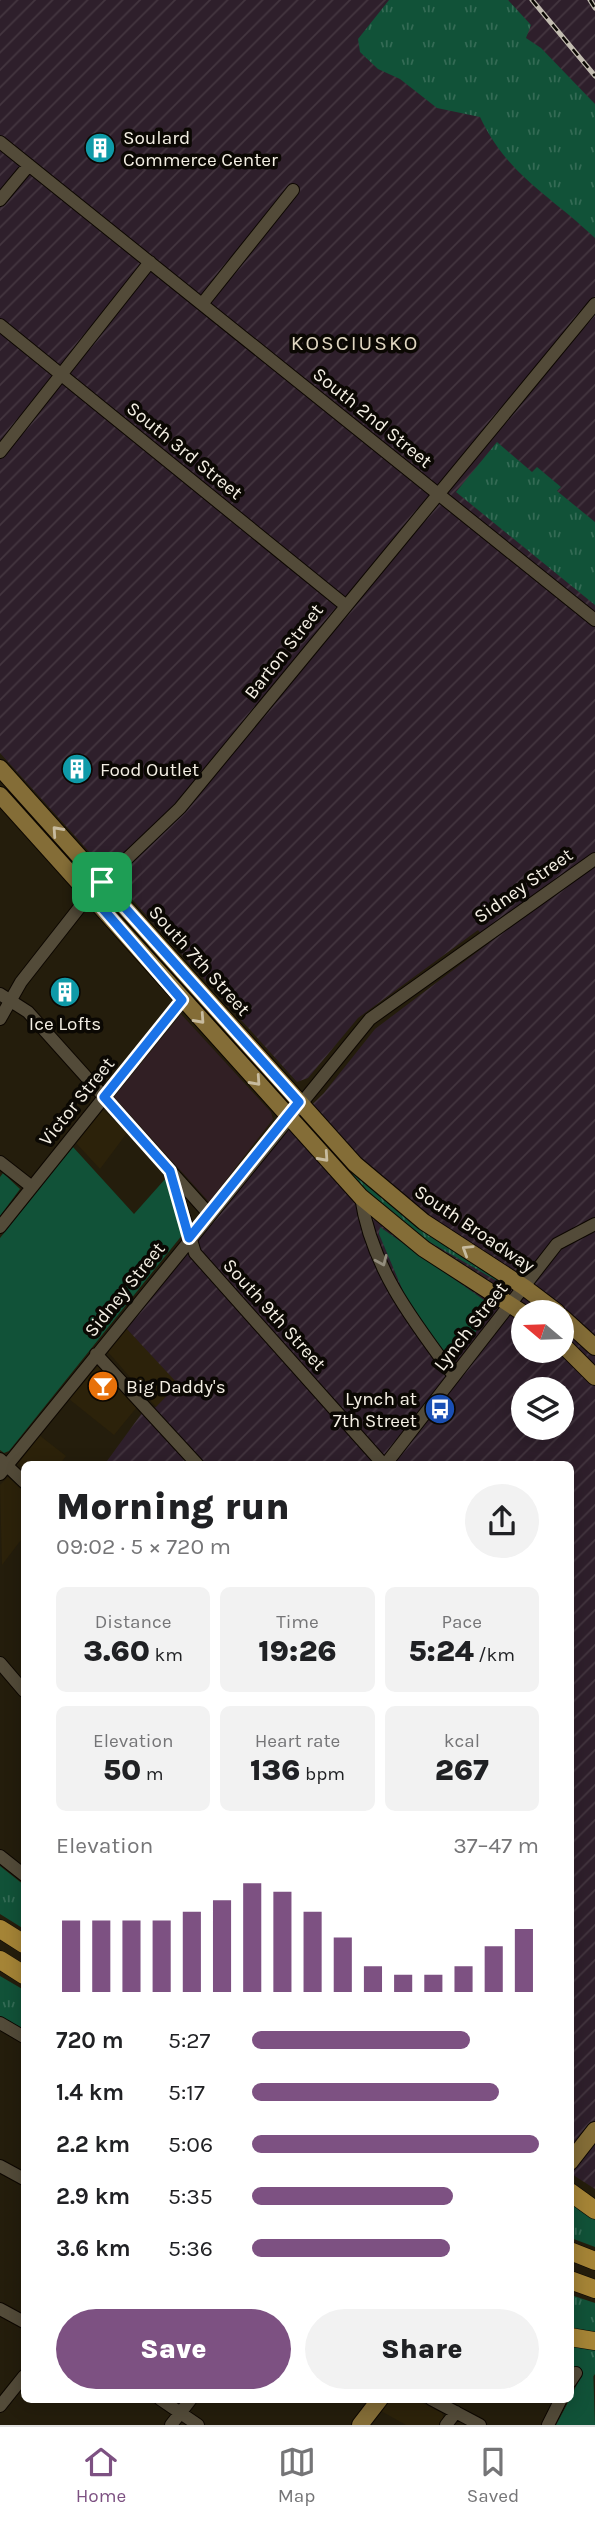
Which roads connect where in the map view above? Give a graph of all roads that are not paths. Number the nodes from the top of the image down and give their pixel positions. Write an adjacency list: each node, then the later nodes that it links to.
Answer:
1 (0, 142): 2 (street, South 2nd Street)
2 (29, 164): 4 (street); 5 (street, South 2nd Street)
3 (293, 190): 6 (street)
4 (0, 200)
5 (150, 262): 6 (street, South 2nd Street); 9 (street)
6 (202, 304): 11 (street, South 2nd Street)
7 (595, 304): 11 (street, Barton Street)
8 (0, 325): 9 (street, South 3rd Street)
9 (61, 373): 10 (street); 12 (street, South 3rd Street)
10 (0, 452)
11 (438, 495): 12 (street, Barton Street); 13 (street, South 2nd Street)
12 (345, 605): 17 (street, Barton Street)
13 (595, 620)
14 (0, 768): 17 (main road, South 7th Street, one-way to 14)
15 (1, 798): 18 (main road, South 7th Street)
16 (595, 859): 23 (street, Sidney Street)
17 (102, 882): 18 (street, Barton Street); 23 (main road, South 7th Street)
18 (90, 894): 19 (street, Barton Street); 20 (main road, South 7th Street)
19 (5, 997): 21 (street, Barton Street); 22 (street, South 9th Street)
20 (182, 1000): 22 (street, Victor Street); 24 (main road, South 7th Street, one-way to 24)
21 (0, 1019)
22 (104, 1097): 27 (street, South 9th Street); 28 (street, Victor Street)
23 (299, 1102): 24 (street, Sidney Street); 25 (main road, South 7th Street)
24 (287, 1116): 29 (main road, South 7th Street, one-way to 29); 30 (street, Sidney Street)
25 (341, 1149): 34 (main road, South Broadway, one-way to 25)
26 (0, 1162): 28 (street)
27 (170, 1171): 30 (street, South 9th Street); 33 (street, South 9th Street)
28 (32, 1187): 32 (street, Victor Street)
29 (361, 1197): 37 (main road); 43 (street, South 7th Street, one-way to 43)
30 (209, 1214): 33 (street, Sidney Street)
31 (595, 1224): 34 (street, Lynch Street)
32 (0, 1227)
33 (189, 1238): 41 (street, Sidney Street); 46 (street, South 9th Street)
34 (524, 1287): 35 (street, Lynch Street); 36 (main road, South Broadway)
35 (520, 1300)
36 (541, 1300)
37 (511, 1305)
38 (511, 1315): 43 (street, Lynch Street)
39 (574, 1328): 40 (main road)
40 (595, 1346)
41 (96, 1354): 45 (street); 48 (street, Sidney Street)
42 (574, 1356): 44 (main road)
43 (454, 1376): 47 (street, Lynch Street)
44 (595, 1377)
45 (194, 1461)
46 (381, 1461)
47 (388, 1461)
48 (2, 1466): 49 (street)
49 (21, 1480)
50 (0, 1663): 51 (street)
51 (21, 1684)
52 (0, 1856): 53 (street)
53 (21, 1873)
54 (0, 1929): 55 (highway)
55 (21, 1942)
56 (0, 1960): 57 (highway)
57 (21, 1973)
58 (0, 2023): 59 (street)
59 (21, 2035)
60 (595, 2130): 61 (main road)
61 (574, 2157)
62 (0, 2166): 63 (street)
63 (21, 2177)
64 (574, 2195): 65 (highway)
65 (595, 2210)
66 (574, 2252): 67 (highway)
67 (595, 2260)
68 (574, 2281): 69 (highway)
69 (595, 2289)
70 (0, 2309): 71 (street)
71 (21, 2320)
72 (574, 2338): 73 (highway)
73 (595, 2341)
74 (21, 2380): 80 (street)
75 (166, 2403): 81 (street)
76 (188, 2403): 81 (street)
77 (377, 2403): 85 (main road)
78 (439, 2403): 82 (street)
79 (559, 2403): 88 (street)
80 (0, 2406)
81 (181, 2412): 83 (street); 84 (street)
82 (456, 2412): 86 (street); 87 (street)
83 (170, 2425)
84 (198, 2425)
85 (360, 2425)
86 (446, 2425)
87 (480, 2425)
88 (548, 2425)

